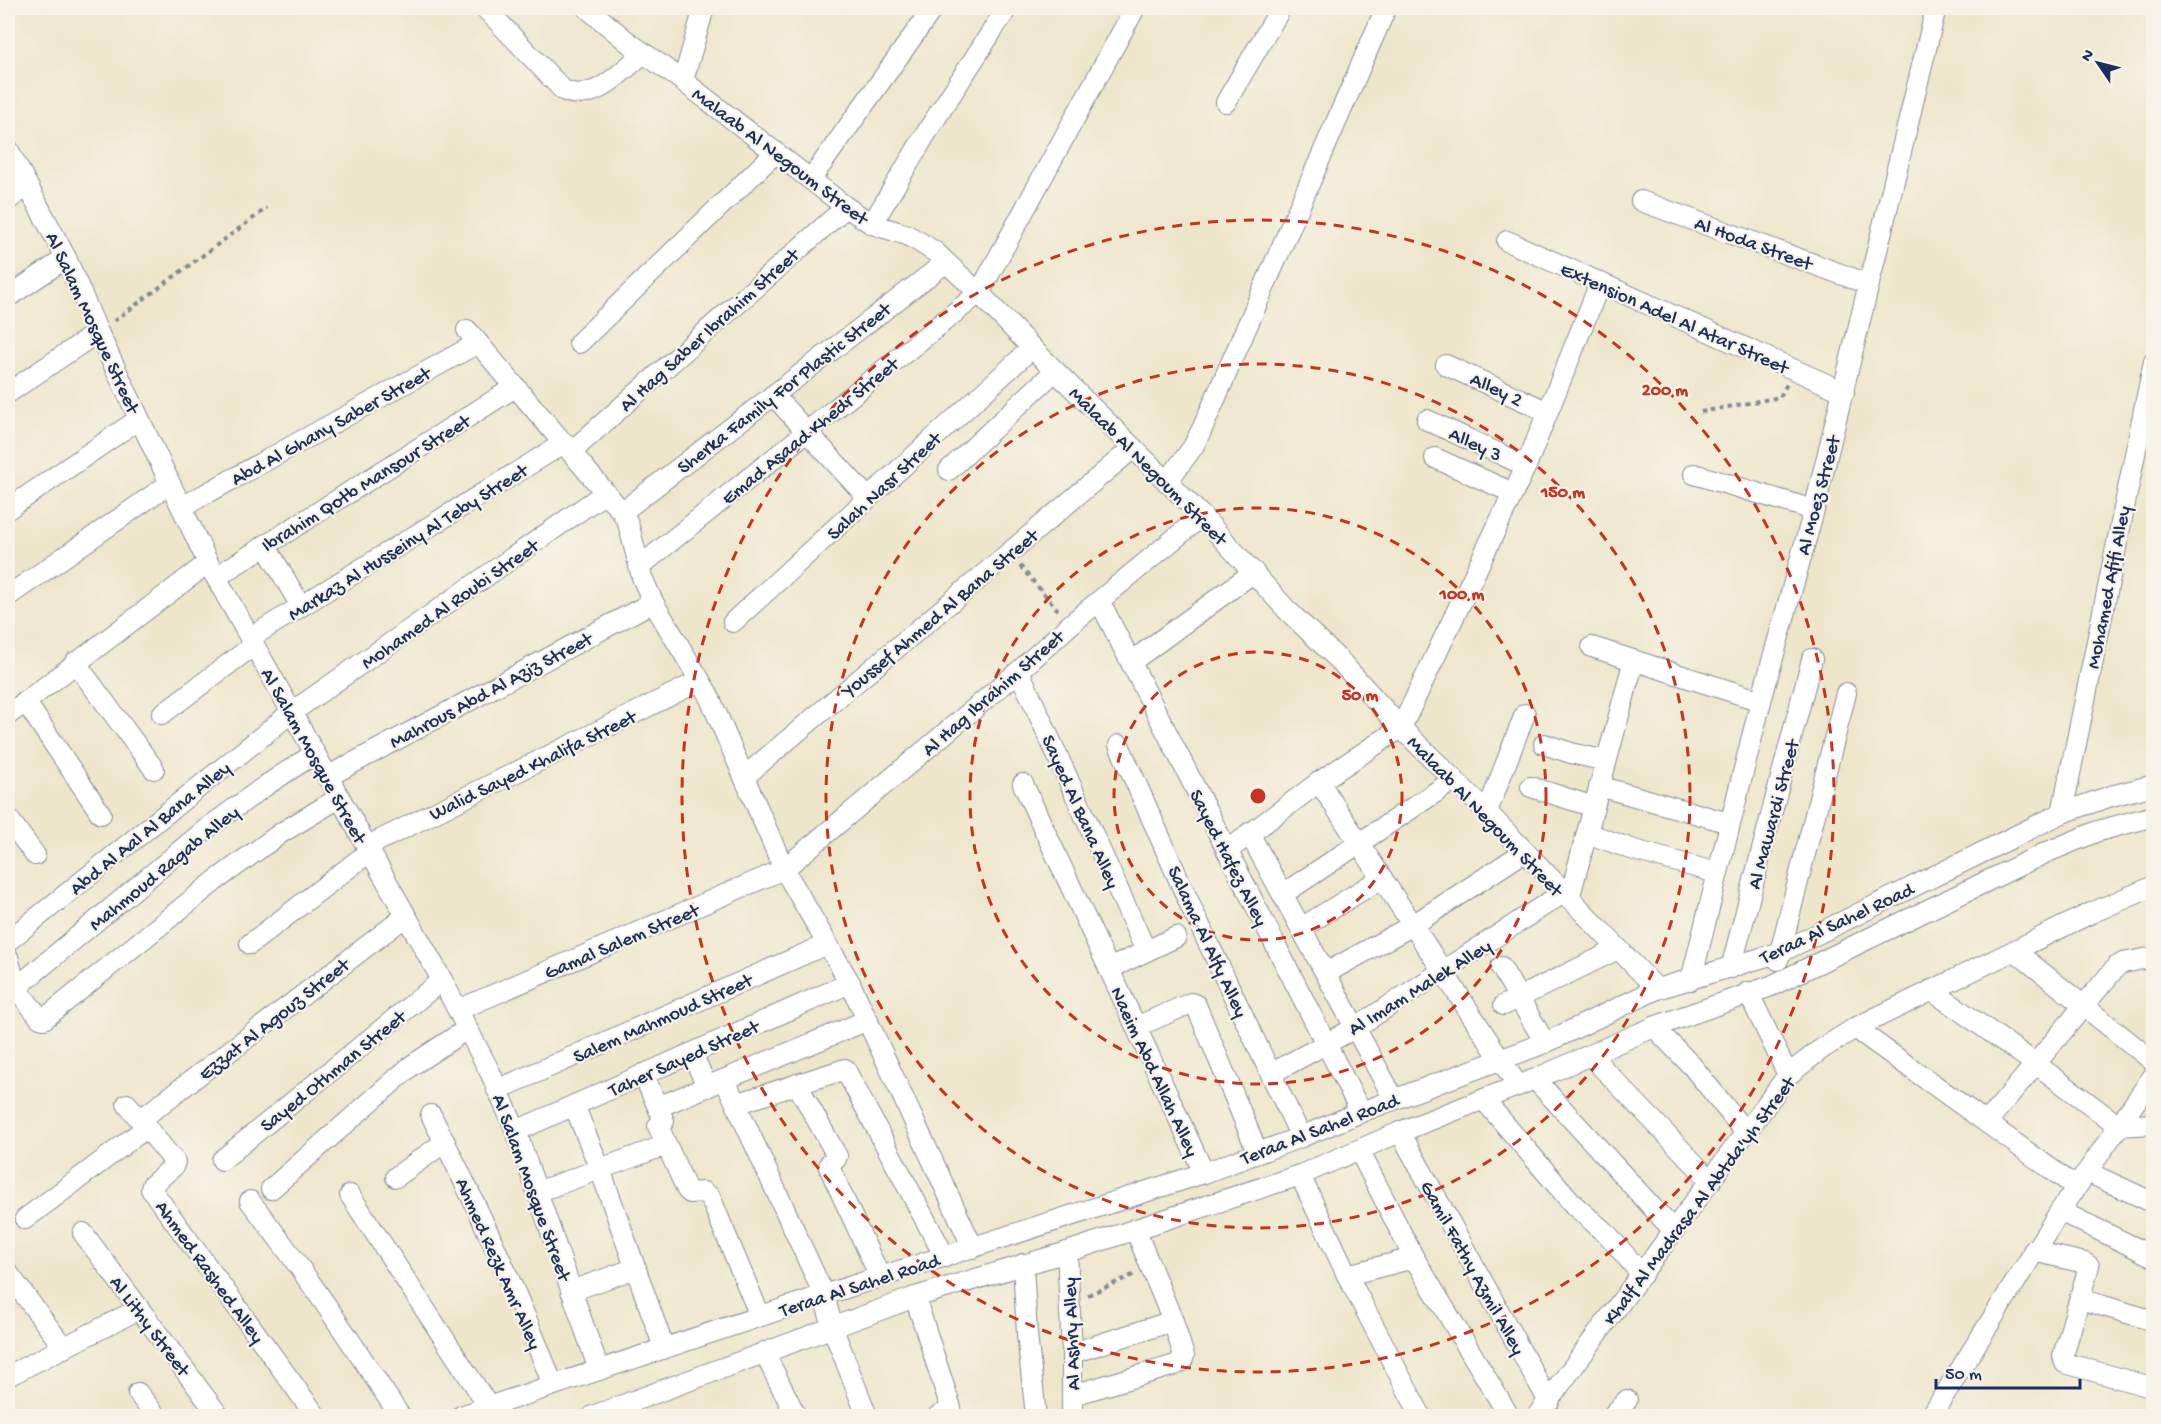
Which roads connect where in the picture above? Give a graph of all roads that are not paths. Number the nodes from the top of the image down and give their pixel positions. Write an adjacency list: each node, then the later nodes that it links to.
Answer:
1 (485, 8): 10 (street)
2 (587, 8): 10 (street, Malaab Al Negoum Street)
3 (704, 8): 11 (street)
4 (933, 8): 15 (street)
5 (1007, 8): 20 (street)
6 (1281, 8): 12 (street)
7 (1386, 8): 48 (street)
8 (1936, 8): 25 (street, Al Moez Street)
9 (1130, 9): 26 (street)
10 (644, 53): 11 (street, Malaab Al Negoum Street)
11 (683, 81): 14 (street, Malaab Al Negoum Street)
12 (1226, 102)
13 (8, 151): 16 (street, Al Salam Mosque Street)
14 (776, 152): 15 (street, Malaab Al Negoum Street); 29 (street)
15 (811, 179): 19 (street, Malaab Al Negoum Street)
16 (27, 186): 17 (street); 22 (street, Al Salam Mosque Street)
17 (8, 200)
18 (1641, 201): 25 (street, Al Hoda Street)
19 (846, 207): 20 (street, Malaab Al Negoum Street); 42 (street, Al Hag Saber Ibrahim Street)
20 (872, 224): 23 (street, Malaab Al Negoum Street)
21 (1507, 241): 24 (street, Extension Adel Al Atar Street)
22 (66, 258): 27 (street); 28 (street, Al Salam Mosque Street)
23 (945, 263): 26 (street, Malaab Al Negoum Street); 37 (street, Sherka Family For Plastic Street)
24 (1600, 283): 35 (street, Extension Adel Al Atar Street); 38 (street)
25 (1868, 284): 35 (street, Al Moez Street)
26 (979, 293): 30 (street, Malaab Al Negoum Street); 41 (street, Emad Asaad Khedr Street)
27 (8, 297)
28 (98, 332): 36 (street); 39 (street, Al Salam Mosque Street)
29 (579, 344)
30 (1032, 348): 33 (street, Malaab Al Negoum Street); 52 (street, Salah Nasr Street)
31 (2154, 361): 99 (street, Mohamed Afifi Alley)
32 (1446, 365): 38 (street, Alley 2)
33 (1055, 371): 43 (street, Malaab Al Negoum Street); 46 (street)
34 (515, 387): 42 (street); 53 (street, Abd Al Ghany Saber Street); 58 (street, Ibrahim Qotb Mansour Street)
35 (1844, 392): 55 (street, Al Moez Street)
36 (8, 393)
37 (773, 395): 41 (street); 56 (street, Sherka Family For Plastic Street)
38 (1548, 412): 45 (street)
39 (139, 419): 49 (street, Al Salam Mosque Street); 54 (street)
40 (1427, 420): 45 (street, Alley 3)
41 (807, 432): 52 (street); 59 (street, Emad Asaad Khedr Street)
42 (567, 448): 50 (street); 65 (street, Markaz Al Husseiny Al Teby Street)
43 (1133, 448): 48 (street, Malaab Al Negoum Street); 89 (street, Youssef Ahmed Al Bana Street)
44 (1435, 458): 51 (street)
45 (1526, 466): 51 (street)
46 (949, 470)
47 (1694, 474): 55 (street)
48 (1167, 482): 57 (street, Malaab Al Negoum Street)
49 (169, 483): 53 (street, Al Salam Mosque Street); 62 (street)
50 (605, 493): 56 (street); 78 (street, Mohamed Al Roubi Street)
51 (1513, 494): 82 (street)
52 (868, 498): 66 (street, Salah Nasr Street)
53 (182, 507): 60 (street, Al Salam Mosque Street)
54 (8, 509)
55 (1814, 510): 77 (street, Al Moez Street)
56 (622, 512): 59 (street)
57 (1202, 516): 61 (street, Malaab Al Negoum Street); 64 (street, Al Hag Ibrahim Street)
58 (265, 546): 60 (street, Ibrahim Qotb Mansour Street); 65 (street)
59 (639, 567): 63 (street)
60 (212, 570): 67 (street, Al Salam Mosque Street); 71 (street, Ibrahim Qotb Mansour Street)
61 (1254, 572): 72 (street); 82 (street, Malaab Al Negoum Street)
62 (8, 596)
63 (653, 602): 74 (street); 88 (street, Mahrous Abd Al Aziz Street)
64 (1100, 602): 72 (street, Sayed Hafez Alley); 73 (street, Al Hag Ibrahim Street)
65 (301, 606): 67 (street, Markaz Al Husseiny Al Teby Street)
66 (734, 622)
67 (252, 642): 78 (street, Al Salam Mosque Street); 79 (street, Markaz Al Husseiny Al Teby Street)
68 (1592, 647): 70 (street)
69 (1812, 659): 131 (street, Al Mawardi Street)
70 (1634, 660): 77 (street); 86 (street)
71 (75, 662): 76 (street, Ibrahim Qotb Mansour Street); 87 (street)
72 (1131, 662): 108 (street, Sayed Hafez Alley)
73 (1019, 671): 111 (street, Al Hag Ibrahim Street); 125 (street, Sayed Al Bana Alley)
74 (699, 681): 89 (street); 107 (street, Walid Sayed Khalifa Street)
75 (1846, 693): 127 (street)
76 (25, 701): 81 (street, Ibrahim Qotb Mansour Street); 100 (street)
77 (1761, 701): 103 (street, Al Moez Street)
78 (292, 712): 85 (street, Al Salam Mosque Street); 121 (street, Abd Al Aal Al Bana Alley)
79 (162, 714)
80 (1525, 714): 98 (street)
81 (8, 715)
82 (1401, 728): 90 (street, Malaab Al Negoum Street); 91 (street)
83 (1544, 744): 86 (street)
84 (1119, 745): 159 (street, Salama Al Alfy Alley)
85 (314, 754): 88 (street, Al Salam Mosque Street); 139 (street, Mahmoud Ragab Alley)
86 (1606, 761): 94 (street)
87 (154, 769)
88 (327, 777): 96 (street, Al Salam Mosque Street)
89 (744, 777): 111 (street)
90 (1454, 780): 98 (street, Malaab Al Negoum Street); 106 (street)
91 (1319, 782): 104 (street); 106 (street)
92 (1023, 784): 132 (street, Naeim Abd Allah Alley)
93 (2154, 785): 99 (street, Teraa Al Sahel Road)
94 (1599, 786): 97 (street); 103 (street)
95 (1531, 787): 97 (street)
96 (339, 798): 107 (street, Al Salam Mosque Street); 139 (street)
97 (1594, 807): 105 (street)
98 (1486, 812): 109 (street, Malaab Al Negoum Street)
99 (2062, 813): 127 (street, Teraa Al Sahel Road)
100 (101, 814)
101 (2154, 816): 138 (street, Teraa Al Sahel Road)
102 (8, 818): 110 (street)
103 (1729, 823): 112 (street, Al Moez Street)
104 (1249, 833): 108 (street); 115 (street)
105 (1587, 833): 112 (street); 116 (street)
106 (1359, 843): 113 (street); 115 (street)
107 (368, 850): 117 (street, Al Salam Mosque Street); 122 (street, Walid Sayed Khalifa Street)
108 (1227, 850): 153 (street, Sayed Hafez Alley)
109 (1524, 852): 116 (street, Malaab Al Negoum Street); 118 (street)
110 (35, 855)
111 (784, 869): 123 (street); 145 (street, Gamal Salem Street)
112 (1717, 873): 136 (street, Al Moez Street)
113 (1382, 878): 118 (street); 119 (street)
114 (2154, 886): 126 (street, Khalf Al Madrasa Al Abtda'yh Street)
115 (1282, 894): 119 (street)
116 (1566, 896): 124 (street, Malaab Al Negoum Street); 133 (street, Al Imam Malek Alley)
117 (406, 916): 135 (street, Al Salam Mosque Street); 176 (street, Ezzat Al Agouz Street)
118 (1413, 925): 133 (street); 134 (street)
119 (1301, 928): 134 (street)
120 (1176, 937): 125 (street)
121 (8, 941)
122 (250, 944)
123 (827, 944): 137 (street); 166 (street, Salem Mahmoud Street)
124 (1618, 949): 140 (street, Malaab Al Negoum Street); 143 (street)
125 (1146, 951): 132 (street)
126 (2015, 951): 141 (street, Khalf Al Madrasa Al Abtda'yh Street); 144 (street)
127 (1781, 952): 131 (street, Teraa Al Sahel Road); 138 (street)
128 (8, 957): 139 (street)
129 (2154, 957): 144 (street)
130 (1501, 967): 143 (street)
131 (1731, 968): 136 (street, Teraa Al Sahel Road)
132 (1109, 969): 147 (street, Naeim Abd Allah Alley)
133 (1443, 971): 149 (street, Al Imam Malek Alley); 156 (street)
134 (1326, 973): 149 (street)
135 (442, 980): 145 (street, Al Salam Mosque Street); 187 (street, Sayed Othman Street)
136 (1691, 980): 140 (street, Teraa Al Sahel Road)
137 (850, 983): 146 (street); 154 (street, Taher Sayed Street)
138 (1771, 986): 142 (street, Teraa Al Sahel Road)
139 (16, 988)
140 (1657, 989): 152 (street, Teraa Al Sahel Road)
141 (1931, 990): 150 (street, Khalf Al Madrasa Al Abtda'yh Street); 158 (street)
142 (1748, 992): 148 (street, Teraa Al Sahel Road); 161 (street)
143 (1511, 1002): 152 (street)
144 (2084, 1006): 157 (street); 158 (street)
145 (458, 1010): 151 (street, Al Salam Mosque Street)
146 (868, 1020): 163 (street); 204 (street)
147 (1136, 1027): 186 (street); 189 (street, Naeim Abd Allah Alley)
148 (1654, 1027): 155 (street, Teraa Al Sahel Road); 181 (street)
149 (1355, 1028): 153 (street, Al Imam Malek Alley); 167 (street)
150 (1855, 1028): 161 (street, Khalf Al Madrasa Al Abtda'yh Street); 175 (street)
151 (467, 1029): 166 (street, Al Salam Mosque Street); 194 (street)
152 (1545, 1043): 156 (street, Teraa Al Sahel Road)
153 (1326, 1044): 159 (street, Al Imam Malek Alley); 173 (street, Sayed Hafez Alley)
154 (692, 1053): 160 (street, Taher Sayed Street); 163 (street)
155 (1590, 1056): 164 (street, Teraa Al Sahel Road); 193 (street)
156 (1501, 1059): 164 (street); 167 (street, Teraa Al Sahel Road)
157 (2154, 1062)
158 (2036, 1064): 175 (street); 178 (street)
159 (1272, 1073): 182 (street, Salama Al Alfy Alley)
160 (643, 1074): 171 (street, Taher Sayed Street); 172 (street)
161 (1788, 1075): 181 (street, Khalf Al Madrasa Al Abtda'yh Street)
162 (2154, 1075): 178 (street)
163 (716, 1083): 170 (street); 172 (street)
164 (1527, 1083): 168 (street, Teraa Al Sahel Road); 202 (street)
165 (797, 1084): 170 (street); 207 (street); 215 (street)
166 (497, 1090): 179 (street, Al Salam Mosque Street)
167 (1395, 1099): 173 (street, Teraa Al Sahel Road)
168 (1484, 1100): 180 (street, Teraa Al Sahel Road); 214 (street)
169 (127, 1104): 176 (street, Ahmed Rashed Alley)
170 (736, 1104): 217 (street)
171 (574, 1105): 179 (street, Taher Sayed Street); 188 (street)
172 (658, 1107): 184 (street)
173 (1361, 1112): 182 (street, Teraa Al Sahel Road)
174 (431, 1115): 183 (street, Ahmed Rezk Amr Alley)
175 (1987, 1122): 192 (street)
176 (143, 1124): 200 (street, Ezzat Al Agouz Street); 242 (street, Ahmed Rashed Alley)
177 (2154, 1124): 178 (street)
178 (2118, 1126): 192 (street)
179 (516, 1131): 195 (street, Al Salam Mosque Street)
180 (1400, 1132): 185 (street, Teraa Al Sahel Road); 237 (street, Gamil Fathy Azmil Alley)
181 (1746, 1133): 193 (street, Khalf Al Madrasa Al Abtda'yh Street)
182 (1301, 1137): 186 (street, Teraa Al Sahel Road)
183 (445, 1142): 191 (street); 231 (street, Ahmed Rezk Amr Alley)
184 (666, 1145): 188 (street); 221 (street)
185 (1359, 1150): 190 (street, Teraa Al Sahel Road); 209 (street)
186 (1257, 1152): 189 (street, Teraa Al Sahel Road)
187 (222, 1160)
188 (600, 1169): 195 (street); 211 (street)
189 (1204, 1173): 204 (street, Teraa Al Sahel Road)
190 (1300, 1175): 201 (street, Teraa Al Sahel Road); 213 (street)
191 (396, 1177)
192 (2081, 1179): 198 (street); 199 (street)
193 (1711, 1181): 202 (street, Khalf Al Madrasa Al Abtda'yh Street)
194 (271, 1189)
195 (537, 1192): 216 (street, Al Salam Mosque Street)
196 (350, 1195): 236 (street)
197 (250, 1201): 243 (street)
198 (2154, 1203)
199 (2060, 1211): 205 (street); 208 (street)
200 (25, 1219)
201 (1135, 1229): 206 (street, Teraa Al Sahel Road); 223 (street)
202 (1674, 1231): 214 (street, Khalf Al Madrasa Al Abtda'yh Street)
203 (83, 1233): 220 (street, Al Lithy Street)
204 (973, 1248): 207 (street, Teraa Al Sahel Road)
205 (2033, 1251): 219 (street); 253 (street)
206 (1067, 1252): 210 (street, Teraa Al Sahel Road); 228 (street, Al Ashry Alley)
207 (945, 1257): 215 (street, Teraa Al Sahel Road)
208 (2154, 1257)
209 (1414, 1258): 213 (street); 251 (street)
210 (1023, 1264): 218 (street, Teraa Al Sahel Road); 248 (street)
211 (636, 1268): 216 (street); 226 (street)
212 (8, 1273): 225 (street)
213 (1347, 1275): 250 (street)
214 (1642, 1275): 237 (street, Khalf Al Madrasa Al Abtda'yh Street)
215 (880, 1277): 217 (street, Teraa Al Sahel Road)
216 (571, 1291): 229 (street, Al Salam Mosque Street)
217 (824, 1295): 221 (street, Teraa Al Sahel Road); 224 (street)
218 (915, 1297): 224 (street, Teraa Al Sahel Road); 239 (street)
219 (2080, 1299): 222 (street); 232 (street)
220 (139, 1309): 225 (street); 241 (street, Al Lithy Street)
221 (760, 1316): 226 (street, Teraa Al Sahel Road)
222 (2154, 1321)
223 (1173, 1322): 228 (street); 234 (street)
224 (833, 1329): 227 (street, Teraa Al Sahel Road); 247 (street)
225 (64, 1348): 230 (street)
226 (664, 1348): 229 (street, Teraa Al Sahel Road)
227 (764, 1352): 238 (street, Teraa Al Sahel Road); 246 (street)
228 (1072, 1353): 234 (street, Al Ashry Alley)
229 (599, 1370): 231 (street, Teraa Al Sahel Road)
230 (8, 1376)
231 (553, 1385): 236 (street, Teraa Al Sahel Road)
232 (2154, 1388)
233 (138, 1393): 240 (street)
234 (1073, 1395): 249 (street, Al Ashry Alley)
235 (1627, 1400): 252 (street)
236 (489, 1407): 244 (street, Teraa Al Sahel Road)
237 (1543, 1409)
238 (624, 1411): 245 (street, Teraa Al Sahel Road)
239 (944, 1412)
240 (156, 1416)
241 (219, 1416)
242 (316, 1416)
243 (400, 1416)
244 (461, 1416)
245 (593, 1416)
246 (796, 1416)
247 (867, 1416)
248 (1036, 1416)
249 (1072, 1416)
250 (1421, 1416)
251 (1509, 1416)
252 (1612, 1416)
253 (1931, 1416)

